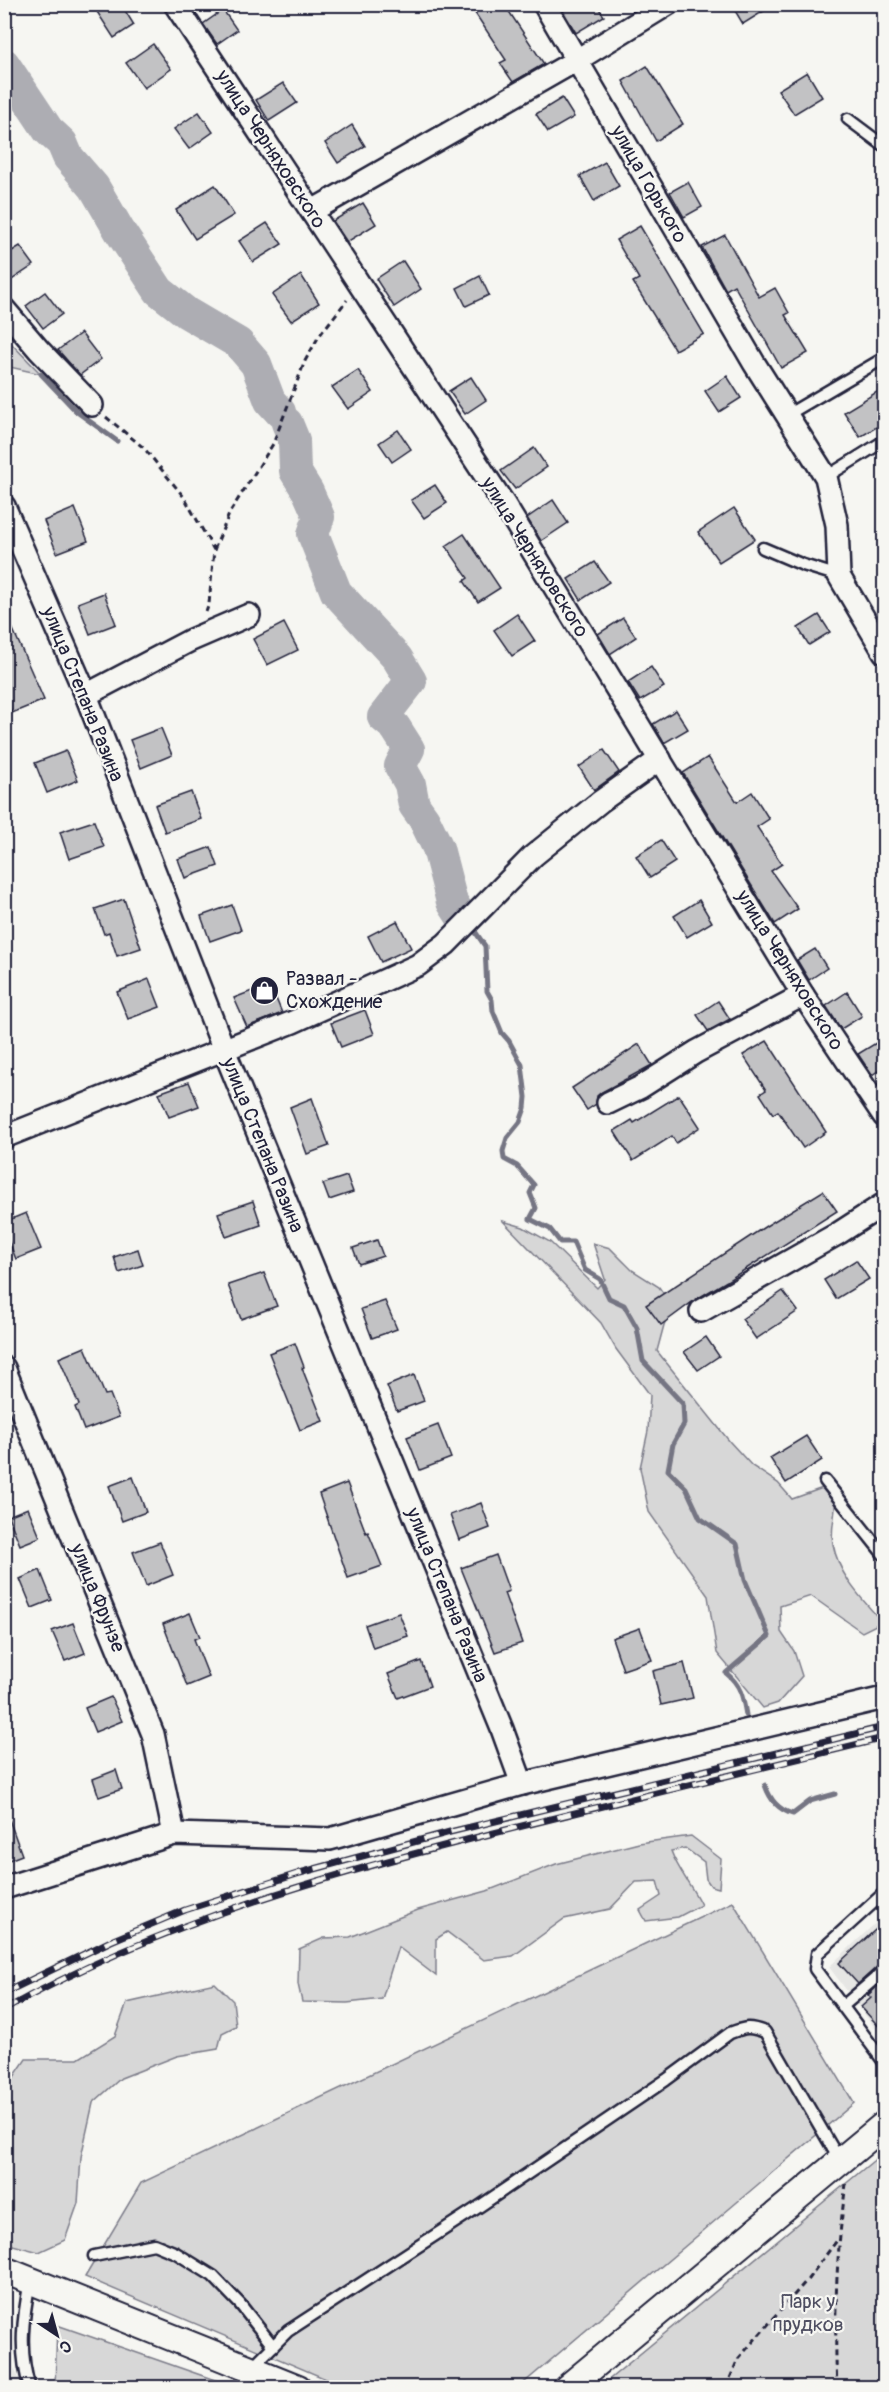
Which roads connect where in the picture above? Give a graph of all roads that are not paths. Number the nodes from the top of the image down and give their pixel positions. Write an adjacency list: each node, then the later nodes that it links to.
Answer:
1 (175, 4): 7 (street, улица Черняховского)
2 (544, 4): 4 (street, улица Горького)
3 (668, 4): 4 (street)
4 (577, 60): 7 (street); 11 (street, улица Горького)
5 (848, 119): 6 (lane)
6 (885, 146)
7 (312, 211): 20 (street, улица Черняховского)
8 (4, 309): 10 (street)
9 (885, 358): 11 (lane)
10 (92, 405)
11 (787, 415): 13 (street, улица Горького)
12 (885, 441): 13 (lane)
13 (826, 477): 16 (street, улица Горького)
14 (4, 506): 19 (street, улица Степана Разина)
15 (763, 548): 16 (lane)
16 (839, 576): 18 (street)
17 (249, 615): 19 (street)
18 (885, 652)
19 (86, 695): 22 (street, улица Степана Разина)
20 (660, 759): 21 (street, улица Черняховского); 22 (street)
21 (803, 994): 23 (street); 24 (street, улица Черняховского)
22 (224, 1050): 25 (street); 32 (street, улица Степана Разина)
23 (608, 1103)
24 (885, 1116)
25 (4, 1137)
26 (885, 1204): 27 (street)
27 (701, 1311)
28 (4, 1368): 33 (street, улица Фрунзе)
29 (825, 1481): 30 (lane)
30 (885, 1555)
31 (885, 1698): 32 (street)
32 (522, 1784): 33 (street)
33 (174, 1834): 34 (street)
34 (4, 1888)
35 (885, 1893): 37 (lane)
36 (885, 1971): 37 (lane)
37 (843, 2006): 38 (lane)
38 (880, 2047): 39 (lane)
39 (885, 2062)
40 (885, 2125): 41 (street)
41 (844, 2169): 45 (lane); 49 (street)
42 (94, 2256): 45 (lane)
43 (4, 2270): 44 (street)
44 (31, 2281): 46 (street); 47 (lane)
45 (273, 2346): 46 (lane)
46 (251, 2369): 48 (street)
47 (30, 2388)
48 (298, 2388)
49 (567, 2388)

